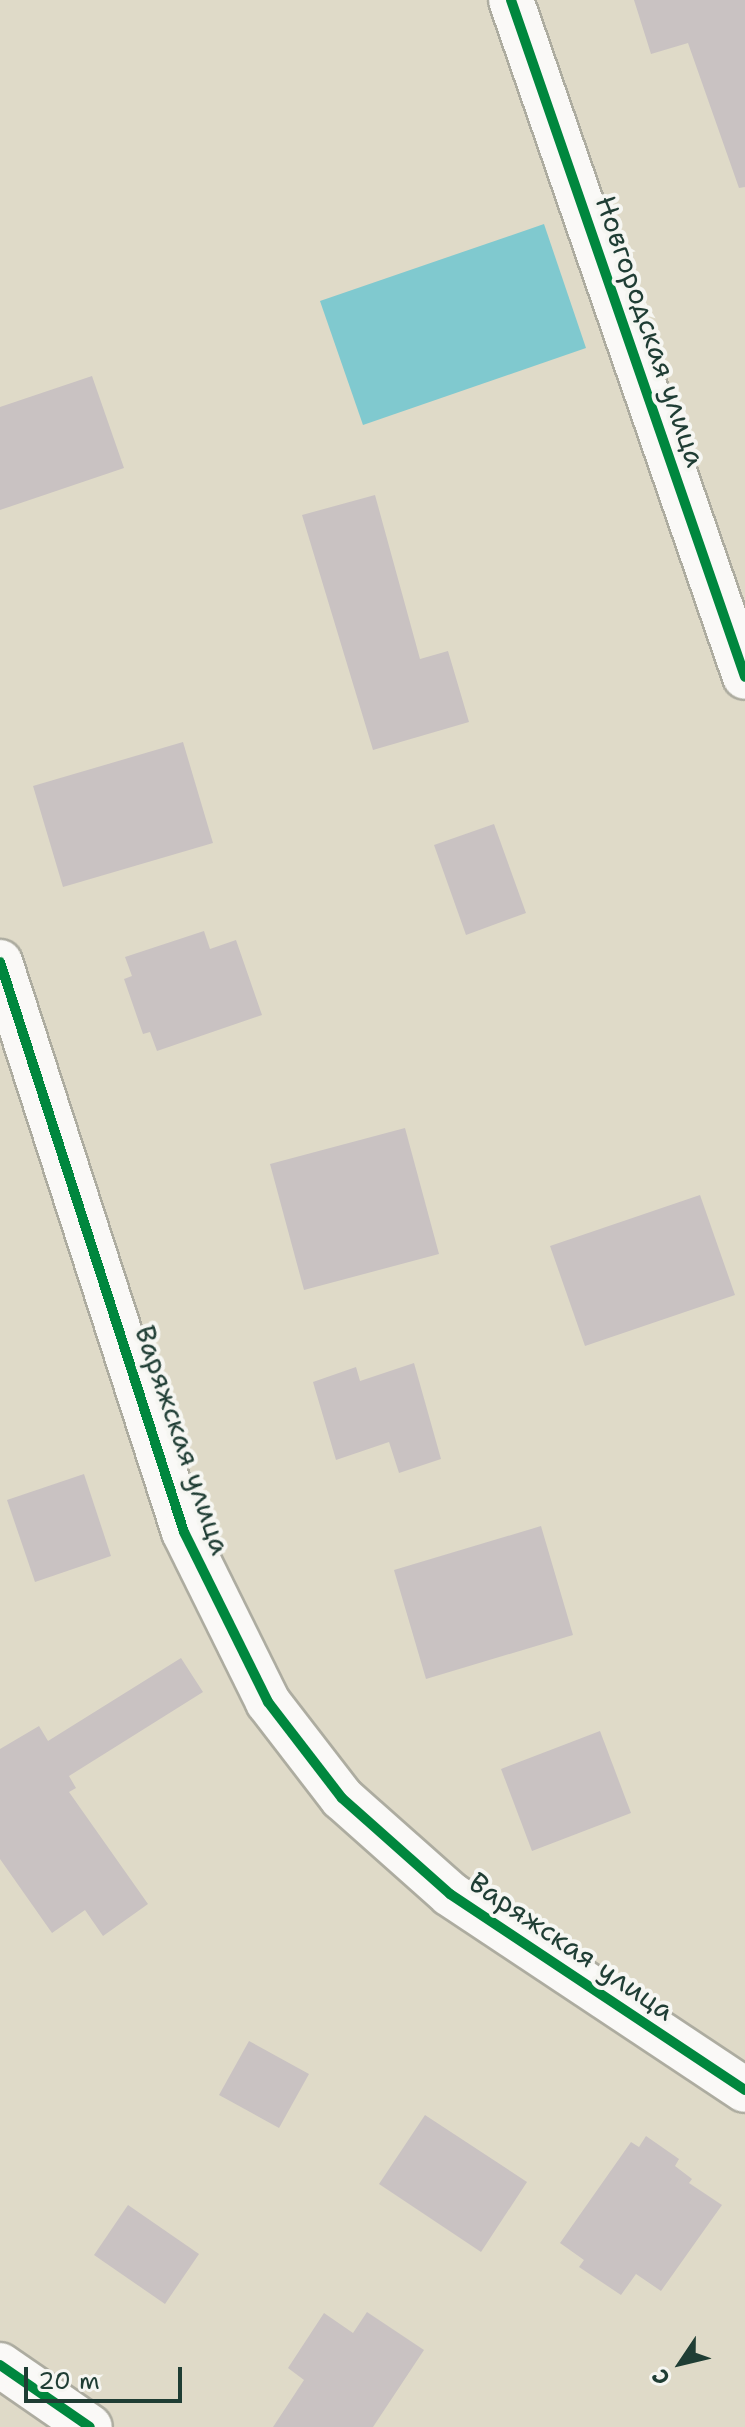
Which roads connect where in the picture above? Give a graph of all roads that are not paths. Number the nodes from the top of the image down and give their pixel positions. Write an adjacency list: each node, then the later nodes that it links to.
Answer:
1 (511, 0): 2 (street, Новгородская улица)
2 (745, 677)
3 (0, 962): 4 (street, Варяжская улица)
4 (745, 2090)
5 (0, 2365): 6 (street)
6 (90, 2427)

